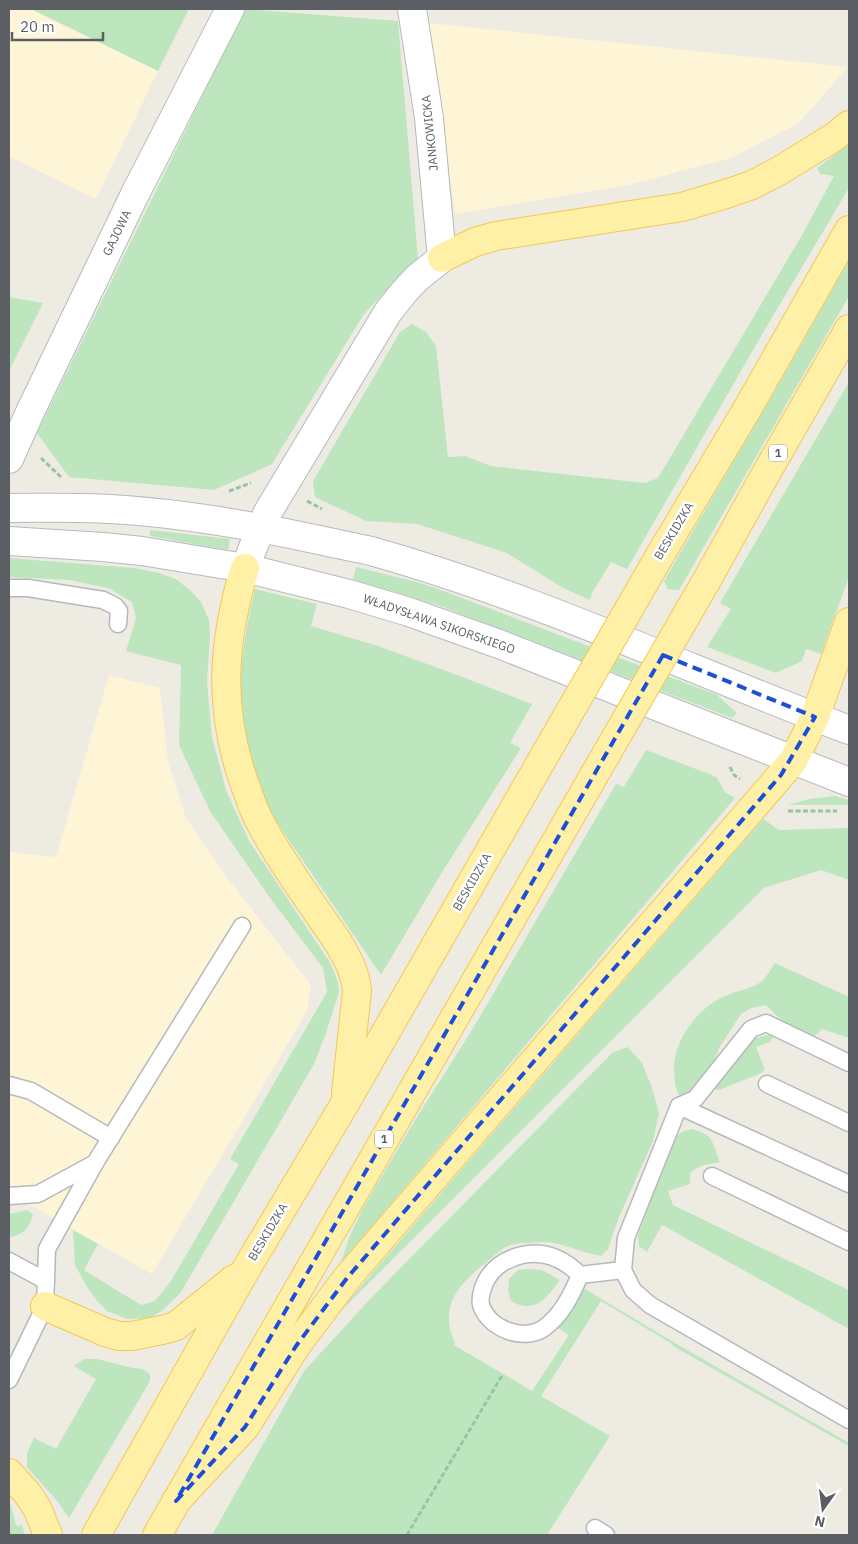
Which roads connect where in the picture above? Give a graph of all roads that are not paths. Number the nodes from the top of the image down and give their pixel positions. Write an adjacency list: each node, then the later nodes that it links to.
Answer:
1 (230, 9): 7 (street, GAJOWA)
2 (412, 9): 5 (street, JANKOWICKA)
3 (849, 125): 5 (main road)
4 (849, 230): 23 (main road, BESKIDZKA, bridge)
5 (442, 258): 9 (street)
6 (849, 330): 40 (main road, 1, bridge)
7 (9, 459)
8 (9, 508): 9 (street)
9 (261, 527): 11 (street); 15 (street)
10 (9, 540): 11 (street, WŁADYSŁAWA SIKORSKIEGO)
11 (245, 568): 17 (street, WŁADYSŁAWA SIKORSKIEGO); 23 (main road)
12 (9, 588): 14 (lane)
13 (849, 622): 15 (main road)
14 (118, 624)
15 (815, 717): 16 (street); 17 (main road)
16 (849, 730)
17 (793, 760): 18 (street, WŁADYSŁAWA SIKORSKIEGO); 40 (main road)
18 (849, 782)
19 (242, 926): 26 (lane)
20 (849, 1062): 24 (lane)
21 (767, 1084): 25 (lane)
22 (9, 1085): 26 (lane)
23 (344, 1104): 34 (main road, BESKIDZKA)
24 (679, 1106): 29 (lane); 33 (lane)
25 (849, 1124)
26 (111, 1138): 27 (lane)
27 (95, 1164): 30 (lane); 36 (lane)
28 (712, 1176): 31 (lane)
29 (849, 1184)
30 (9, 1196)
31 (849, 1242)
32 (9, 1261): 36 (lane)
33 (623, 1270): 35 (lane); 38 (lane)
34 (245, 1271): 36 (main road); 42 (main road, BESKIDZKA)
35 (580, 1275): 35 (lane)
36 (45, 1293): 37 (lane)
37 (9, 1380)
38 (849, 1420)
39 (9, 1473): 41 (main road)
40 (176, 1501): 43 (main road, 1)
41 (48, 1535)
42 (96, 1535)
43 (157, 1535)

